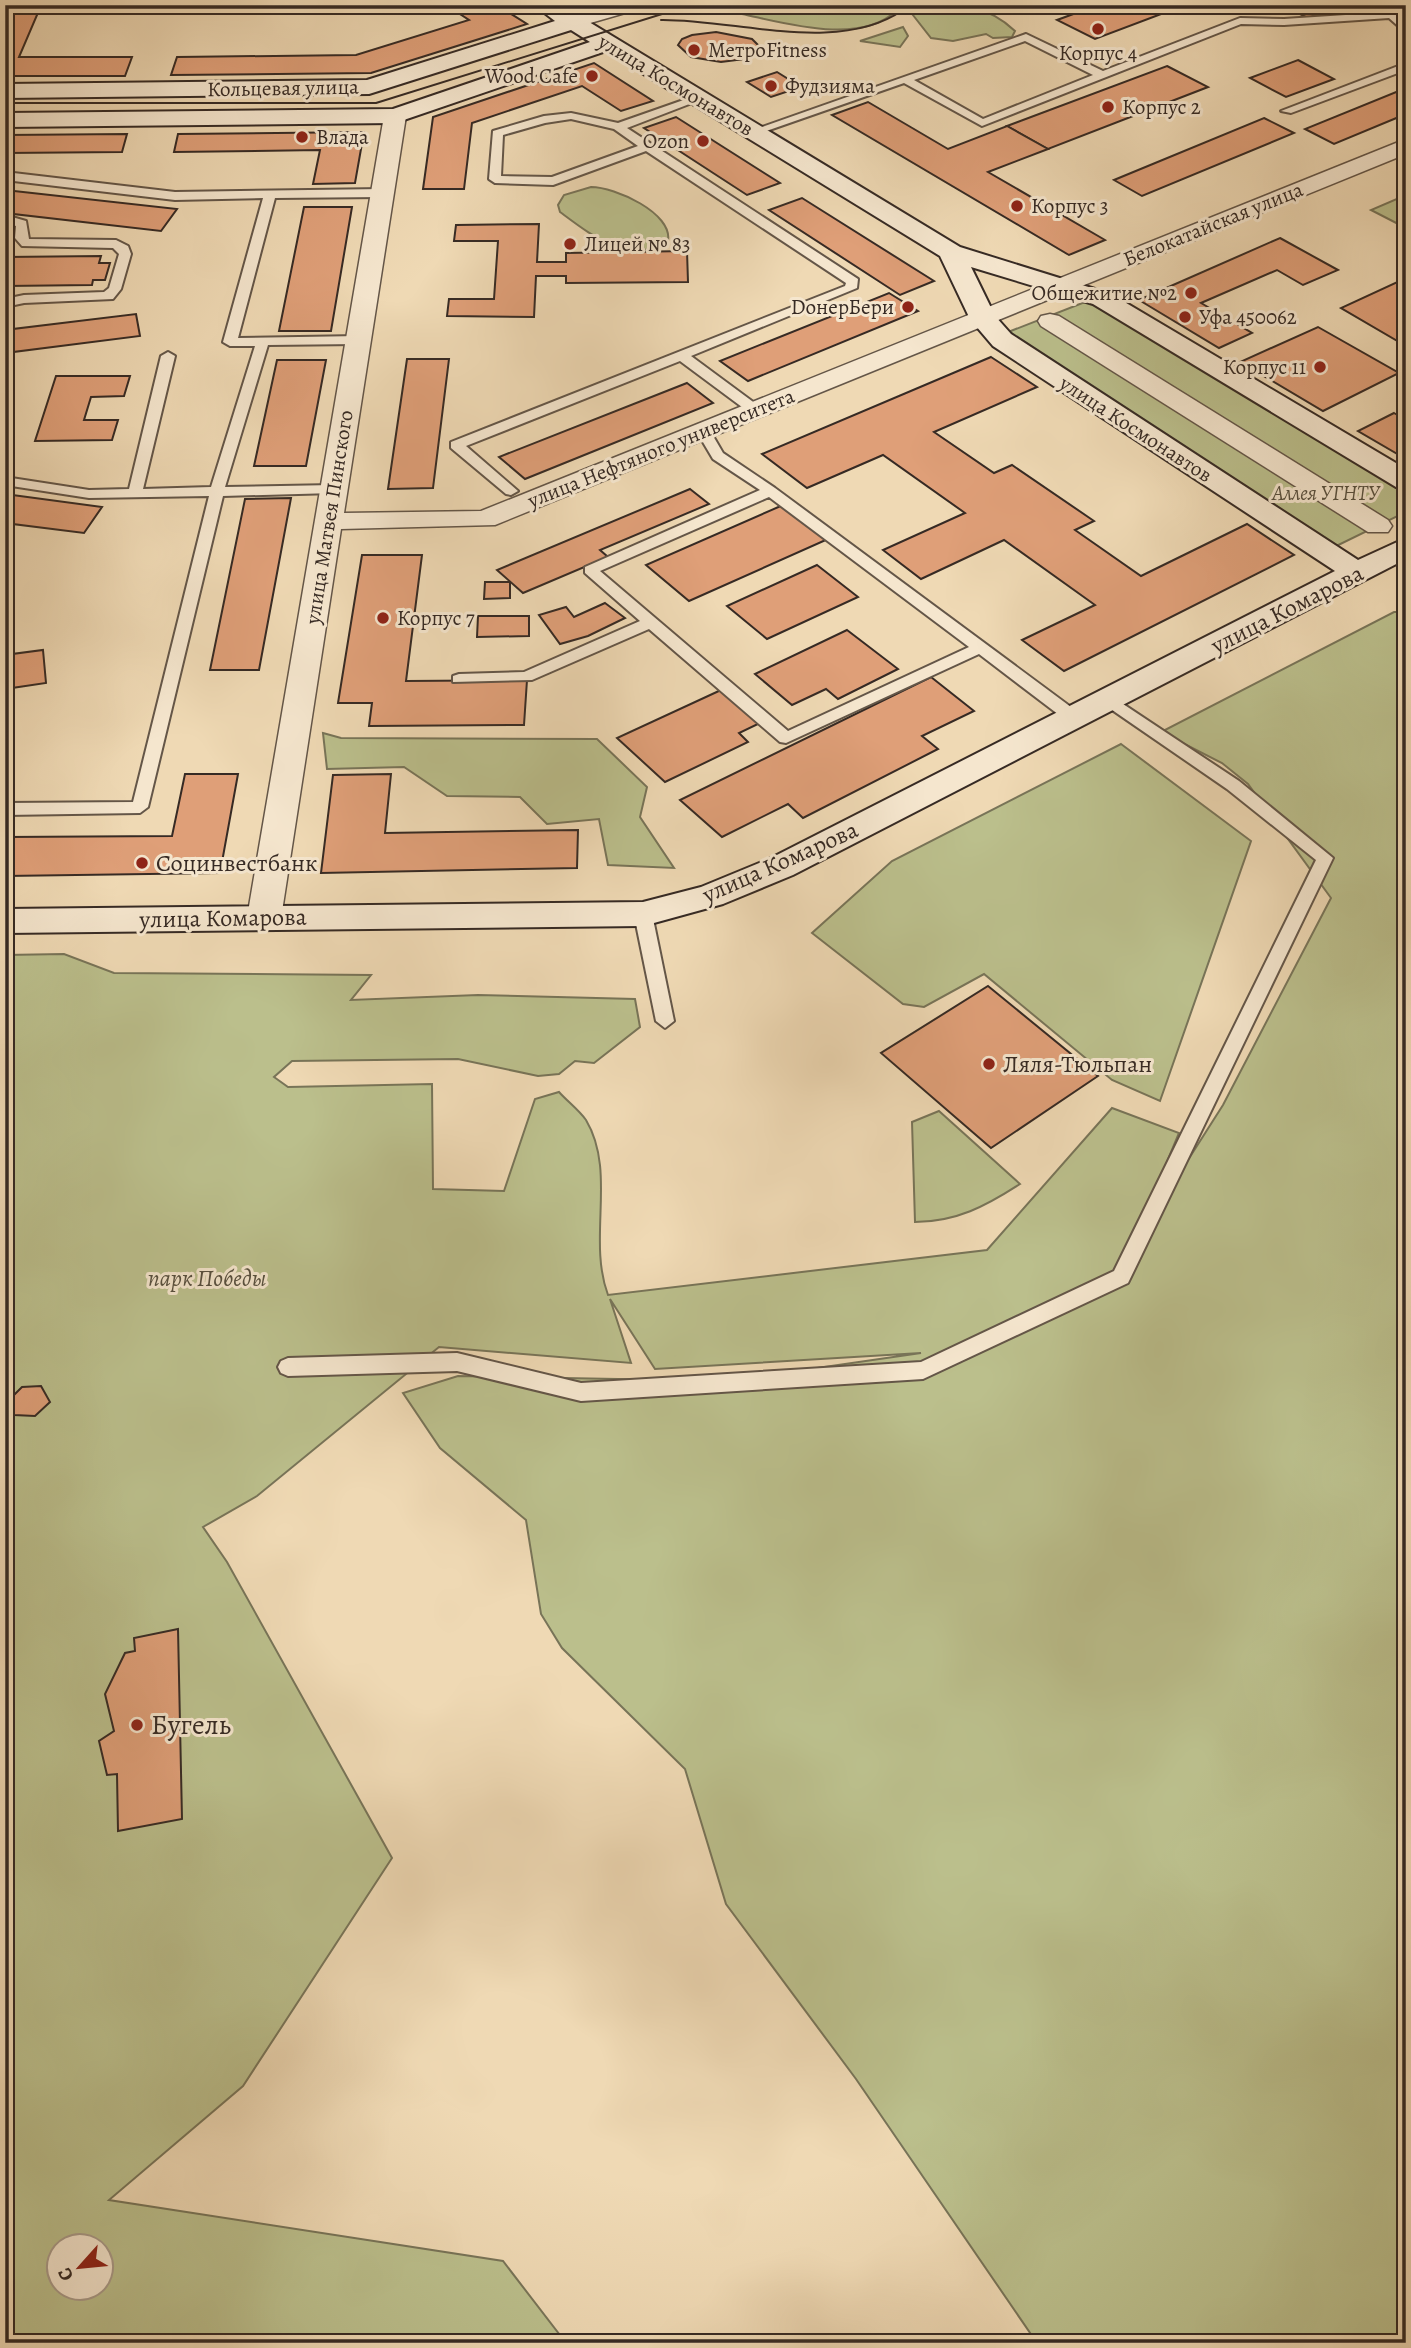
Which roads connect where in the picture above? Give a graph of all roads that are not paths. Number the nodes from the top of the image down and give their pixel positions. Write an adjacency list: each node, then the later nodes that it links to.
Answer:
1 (545, 5): 5 (main road, улица Космонавтов)
2 (632, 5): 5 (street, Кольцевая улица)
3 (1406, 9): 4 (lane)
4 (1391, 15): 6 (lane); 9 (lane)
5 (573, 22): 7 (main road, улица Космонавтов); 11 (main road, Кольцевая улица)
6 (1406, 30)
7 (609, 43): 12 (main road, улица Космонавтов); 14 (main road, Кольцевая улица)
8 (1406, 66): 13 (lane)
9 (1104, 76): 10 (lane); 10 (lane)
10 (904, 79): 17 (lane)
11 (5, 90)
12 (699, 98): 16 (lane); 17 (main road, улица Космонавтов)
13 (1287, 111)
14 (395, 116): 15 (main road, Кольцевая улица); 21 (street, улица Матвея Пинского)
15 (5, 120)
16 (618, 127): 19 (lane); 19 (lane)
17 (754, 132): 24 (main road, улица Космонавтов)
18 (1406, 146): 25 (street, Белокатайская улица)
19 (646, 147): 31 (lane)
20 (5, 176): 22 (lane)
21 (383, 193): 22 (lane); 29 (street, улица Матвея Пинского)
22 (270, 194): 30 (lane)
23 (5, 219): 26 (lane)
24 (951, 252): 25 (main road, улица Космонавтов); 27 (main road, улица Космонавтов)
25 (1057, 288): 27 (street, Белокатайская улица); 36 (main road, улица Космонавтов)
26 (5, 303)
27 (983, 319): 33 (street, улица Нефтяного университета); 45 (main road, улица Космонавтов)
28 (1050, 321): 43 (street)
29 (359, 340): 30 (lane); 37 (street, улица Матвея Пинского)
30 (263, 341): 38 (lane)
31 (681, 355): 33 (lane); 39 (lane)
32 (168, 356): 41 (lane)
33 (755, 410): 34 (street, улица Нефтяного университета)
34 (704, 432): 40 (lane); 42 (street, улица Нефтяного университета)
35 (5, 481): 41 (lane)
36 (1406, 481)
37 (334, 489): 38 (lane); 42 (street, улица Матвея Пинского)
38 (217, 491): 41 (lane); 51 (lane)
39 (511, 491)
40 (770, 491): 46 (lane); 47 (lane)
41 (135, 493)
42 (328, 521): 53 (street, улица Матвея Пинского)
43 (1378, 526)
44 (1406, 547): 45 (main road, улица Комарова)
45 (1358, 573): 49 (main road, улица Комарова)
46 (651, 622): 47 (lane); 48 (lane)
47 (979, 648): 50 (lane)
48 (459, 679)
49 (1108, 699): 50 (main road, улица Комарова); 56 (lane)
50 (1073, 717): 52 (main road, улица Комарова)
51 (5, 809)
52 (643, 914): 53 (main road, улица Комарова); 55 (lane)
53 (264, 918): 54 (main road, улица Комарова)
54 (5, 921)
55 (665, 1021)
56 (288, 1367)

